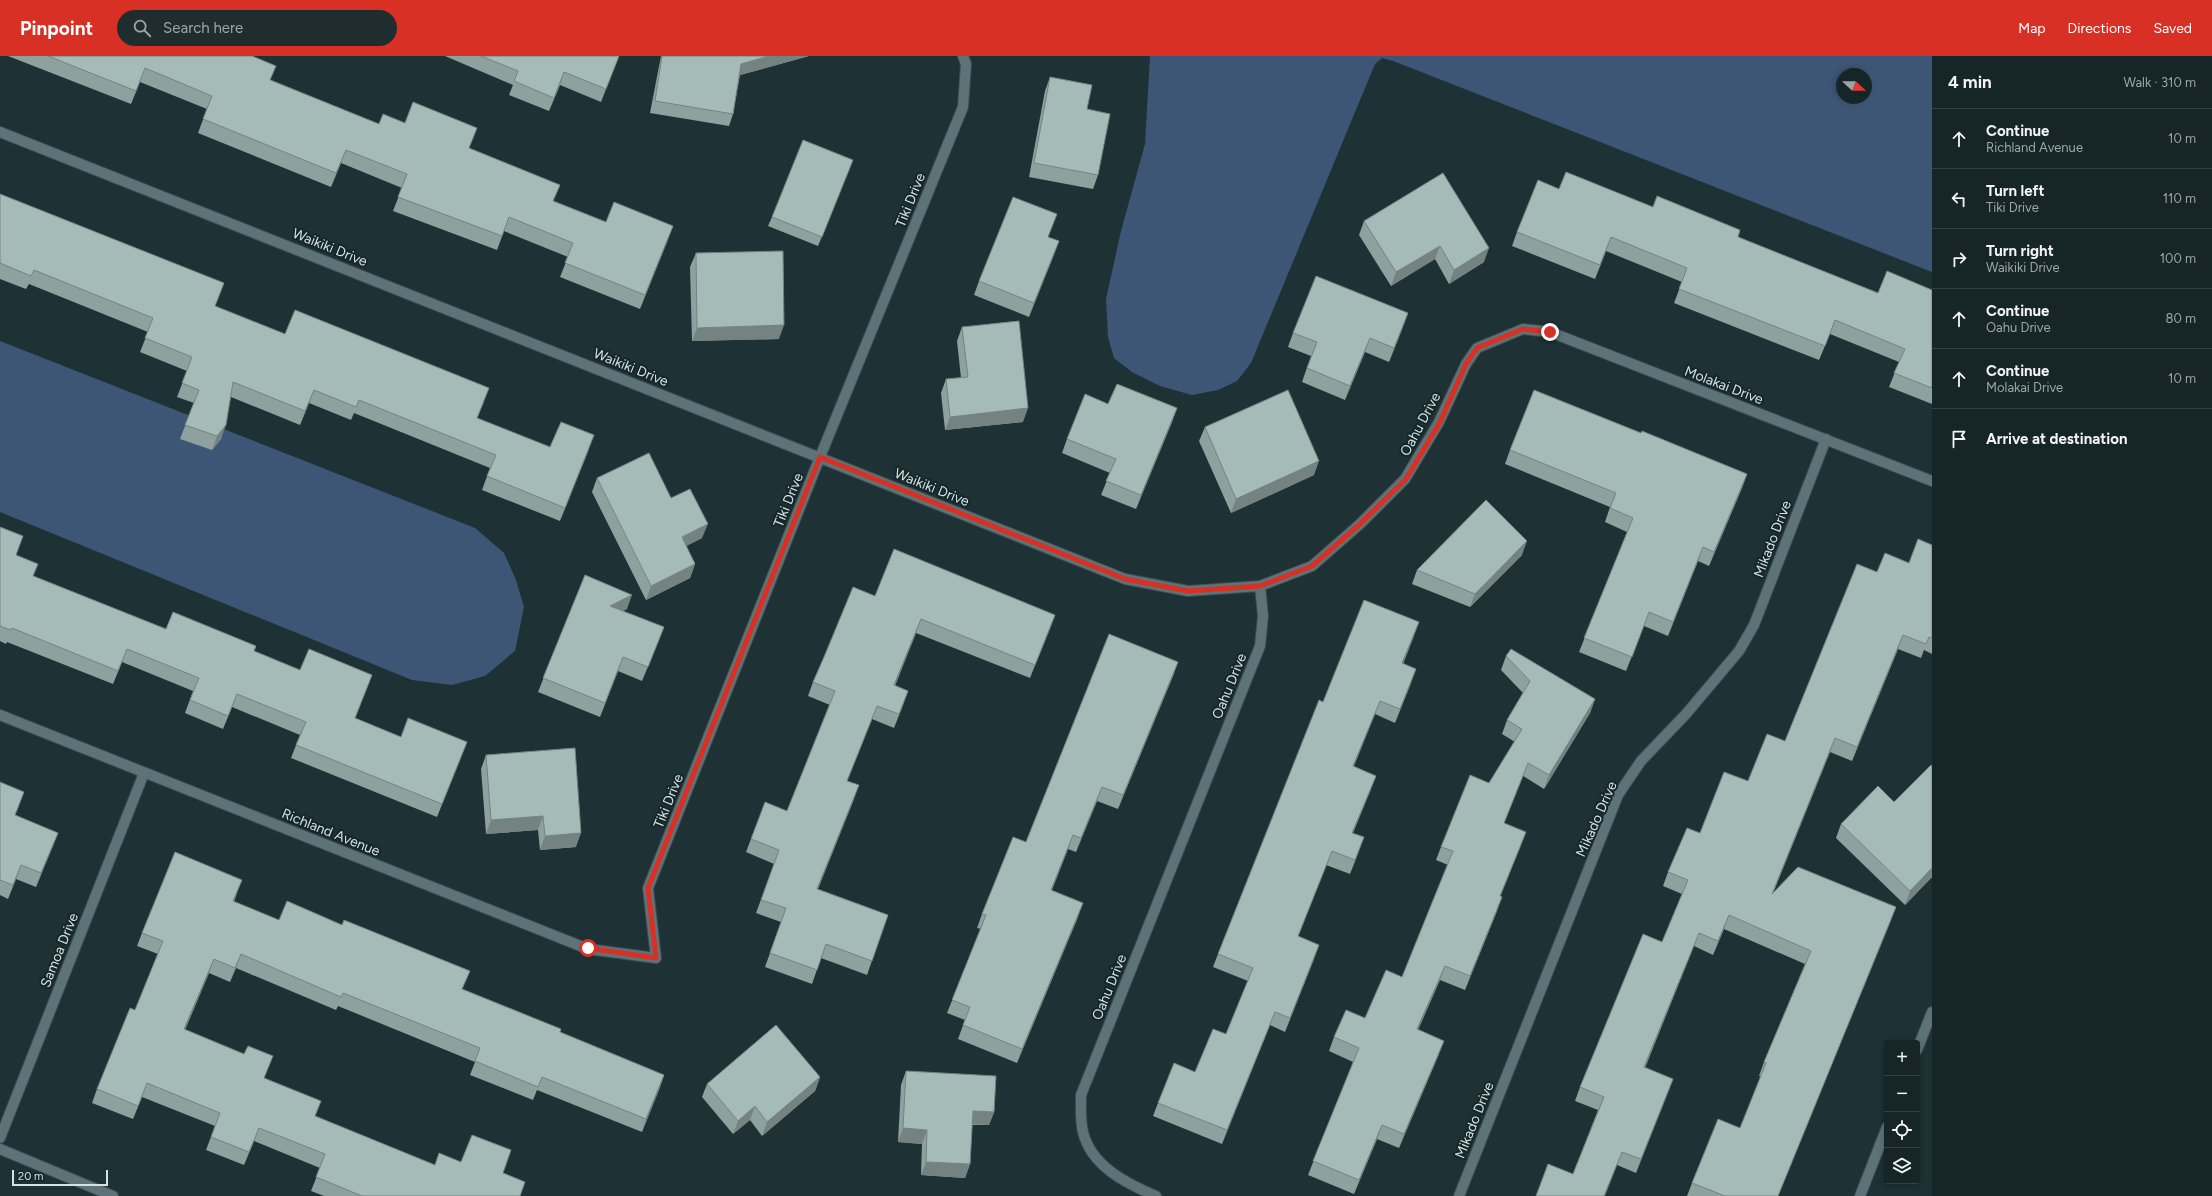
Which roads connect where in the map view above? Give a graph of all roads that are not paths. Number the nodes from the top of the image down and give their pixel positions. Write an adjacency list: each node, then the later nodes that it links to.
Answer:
1 (963, 56): 5 (street, Tiki Drive)
2 (0, 132): 5 (street, Waikiki Drive)
3 (1504, 336): 4 (street, Molakai Drive); 7 (street, Oahu Drive)
4 (1826, 439): 6 (street, Molakai Drive); 18 (street, Mikado Drive)
5 (820, 457): 7 (street, Waikiki Drive); 10 (street, Tiki Drive)
6 (1932, 481)
7 (1260, 586): 17 (street, Oahu Drive)
8 (0, 715): 9 (street, Richland Avenue)
9 (144, 772): 10 (street, Richland Avenue); 14 (street, Samoa Drive)
10 (656, 958)
11 (1932, 1012): 12 (street)
12 (1920, 1042)
13 (1884, 1135): 19 (street)
14 (0, 1138)
15 (0, 1149): 16 (street)
16 (113, 1196)
17 (1156, 1196)
18 (1459, 1196)
19 (1860, 1196)

